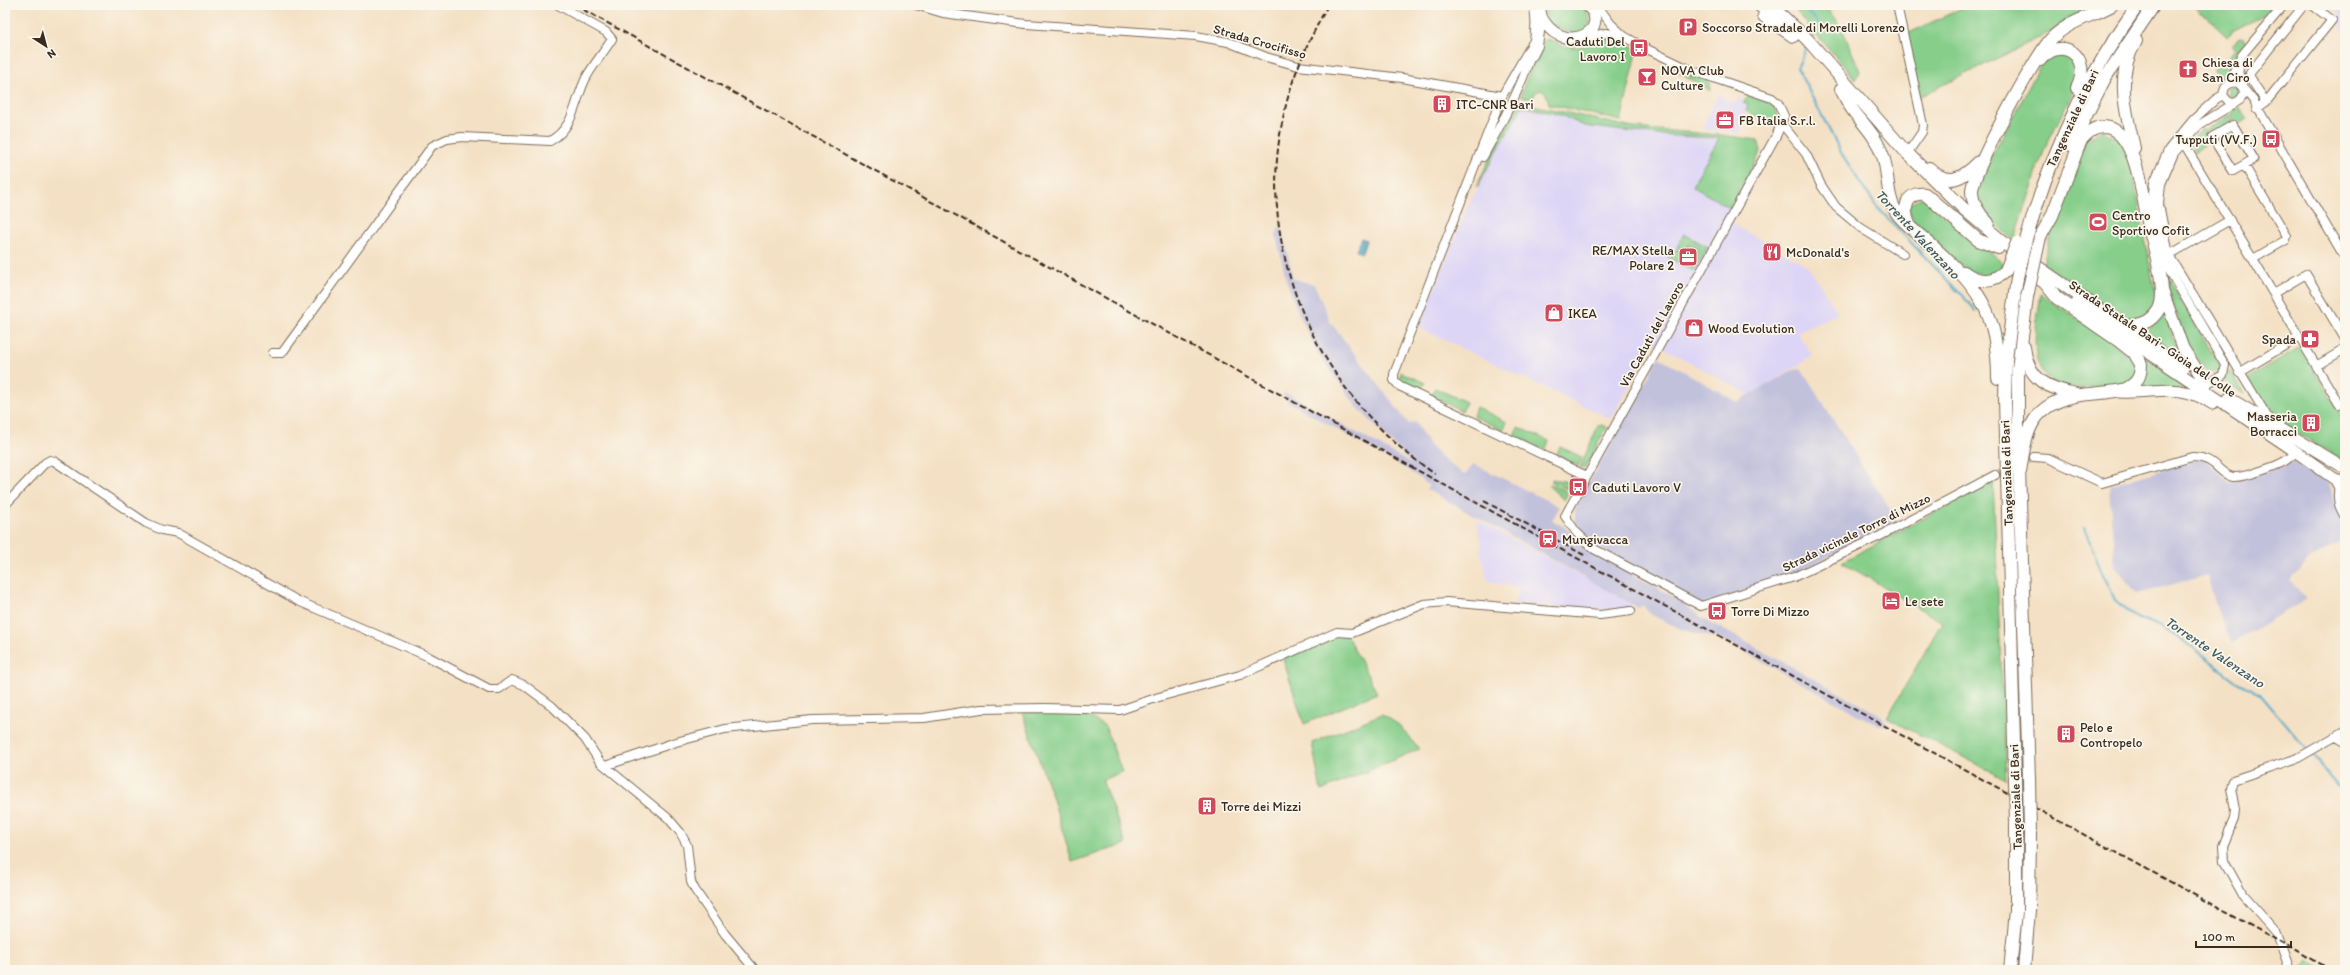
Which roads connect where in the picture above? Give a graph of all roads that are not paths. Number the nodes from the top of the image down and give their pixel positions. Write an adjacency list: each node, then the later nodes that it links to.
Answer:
1 (558, 5): 60 (street)
2 (916, 5): 30 (street, Strada Crocifisso)
3 (1533, 5): 22 (street)
4 (1541, 5): 18 (main road)
5 (1751, 5): 20 (highway)
6 (1759, 5): 20 (highway)
7 (1770, 5): 20 (highway)
8 (1781, 5): 20 (highway)
9 (1897, 5): 38 (street)
10 (2112, 5): 25 (highway)
11 (2138, 5): 36 (highway, Tangenziale di Bari)
12 (2154, 5): 45 (highway, Tangenziale di Bari)
13 (2162, 5): 41 (highway)
14 (2284, 5): 23 (street)
15 (2304, 5): 32 (street)
16 (2312, 5): 32 (street)
17 (1593, 6): 19 (street); 21 (main road)
18 (1542, 18): 21 (main road); 24 (street)
19 (1624, 36): 21 (street); 35 (street)
20 (1799, 38): 28 (highway); 34 (highway)
21 (1577, 39)
22 (1533, 42): 24 (street); 30 (street)
23 (2237, 62): 26 (street); 27 (street)
24 (1526, 70): 42 (street)
25 (2030, 72): 36 (highway); 39 (highway)
26 (2227, 85): 27 (street); 29 (street)
27 (2242, 88): 31 (street); 33 (street)
28 (1841, 89): 44 (highway); 46 (highway)
29 (2223, 95): 31 (street); 63 (street)
30 (1502, 96): 42 (street)
31 (2237, 101): 33 (street); 37 (street)
32 (2266, 102): 33 (street)
33 (2256, 109): 49 (street)
34 (1881, 123): 38 (highway); 46 (highway)
35 (1782, 124): 47 (street); 75 (street, Via Caduti del Lavoro)
36 (2059, 142): 46 (highway, Tangenziale di Bari)
37 (2183, 142): 43 (street); 48 (street)
38 (1911, 148): 39 (highway)
39 (1982, 159): 46 (highway)
40 (2244, 165): 40 (street); 50 (street)
41 (2136, 169): 45 (highway); 53 (highway)
42 (1465, 192): 75 (street)
43 (2230, 220): 48 (street); 50 (street)
44 (1910, 225): 46 (highway); 51 (highway)
45 (2040, 237): 56 (highway, Tangenziale di Bari, bridge)
46 (2012, 246): 51 (highway, bridge); 52 (highway); 55 (highway); 70 (highway, Tangenziale di Bari, bridge)
47 (1903, 254)
48 (2169, 255): 62 (street)
49 (2345, 258)
50 (2253, 259): 54 (street)
51 (1950, 262): 70 (highway)
52 (2045, 283): 64 (highway); 68 (main road, Strada Statale Bari - Gioia del Colle)
53 (2162, 289): 55 (highway); 63 (main road)
54 (2274, 293): 57 (street); 58 (street)
55 (2123, 326): 63 (main road, Strada Statale Bari - Gioia del Colle)
56 (2022, 332): 65 (highway); 73 (highway, Tangenziale di Bari)
57 (2299, 337): 61 (street); 62 (street)
58 (2345, 339)
59 (2345, 349): 61 (street)
60 (272, 353)
61 (2316, 366): 66 (street)
62 (2239, 373): 67 (street)
63 (2206, 384): 67 (main road, Strada Statale Bari - Gioia del Colle)
64 (2116, 392): 65 (highway); 68 (main road)
65 (2082, 395): 73 (highway)
66 (2339, 404)
67 (2274, 426): 72 (main road, Strada Statale Bari - Gioia del Colle)
68 (2260, 427): 69 (main road, Strada Statale Bari - Gioia del Colle)
69 (2295, 451): 71 (street); 76 (main road, Strada Statale Bari - Gioia del Colle)
70 (2006, 456): 86 (highway, Tangenziale di Bari, bridge)
71 (2034, 457)
72 (2345, 468)
73 (2020, 472): 87 (highway, Tangenziale di Bari, bridge)
74 (1995, 475): 79 (street, Strada vicinale Torre di Mizzo)
75 (1587, 476): 79 (street, Via Caduti del Lavoro)
76 (2342, 484): 78 (main road)
77 (5, 505): 84 (street)
78 (2345, 514)
79 (1701, 606)
80 (1631, 611): 84 (street)
81 (2345, 731): 82 (street)
82 (2335, 736): 83 (street); 88 (street)
83 (2345, 742)
84 (605, 766): 85 (street)
85 (755, 970)
86 (2010, 970)
87 (2024, 970)
88 (2290, 970)

